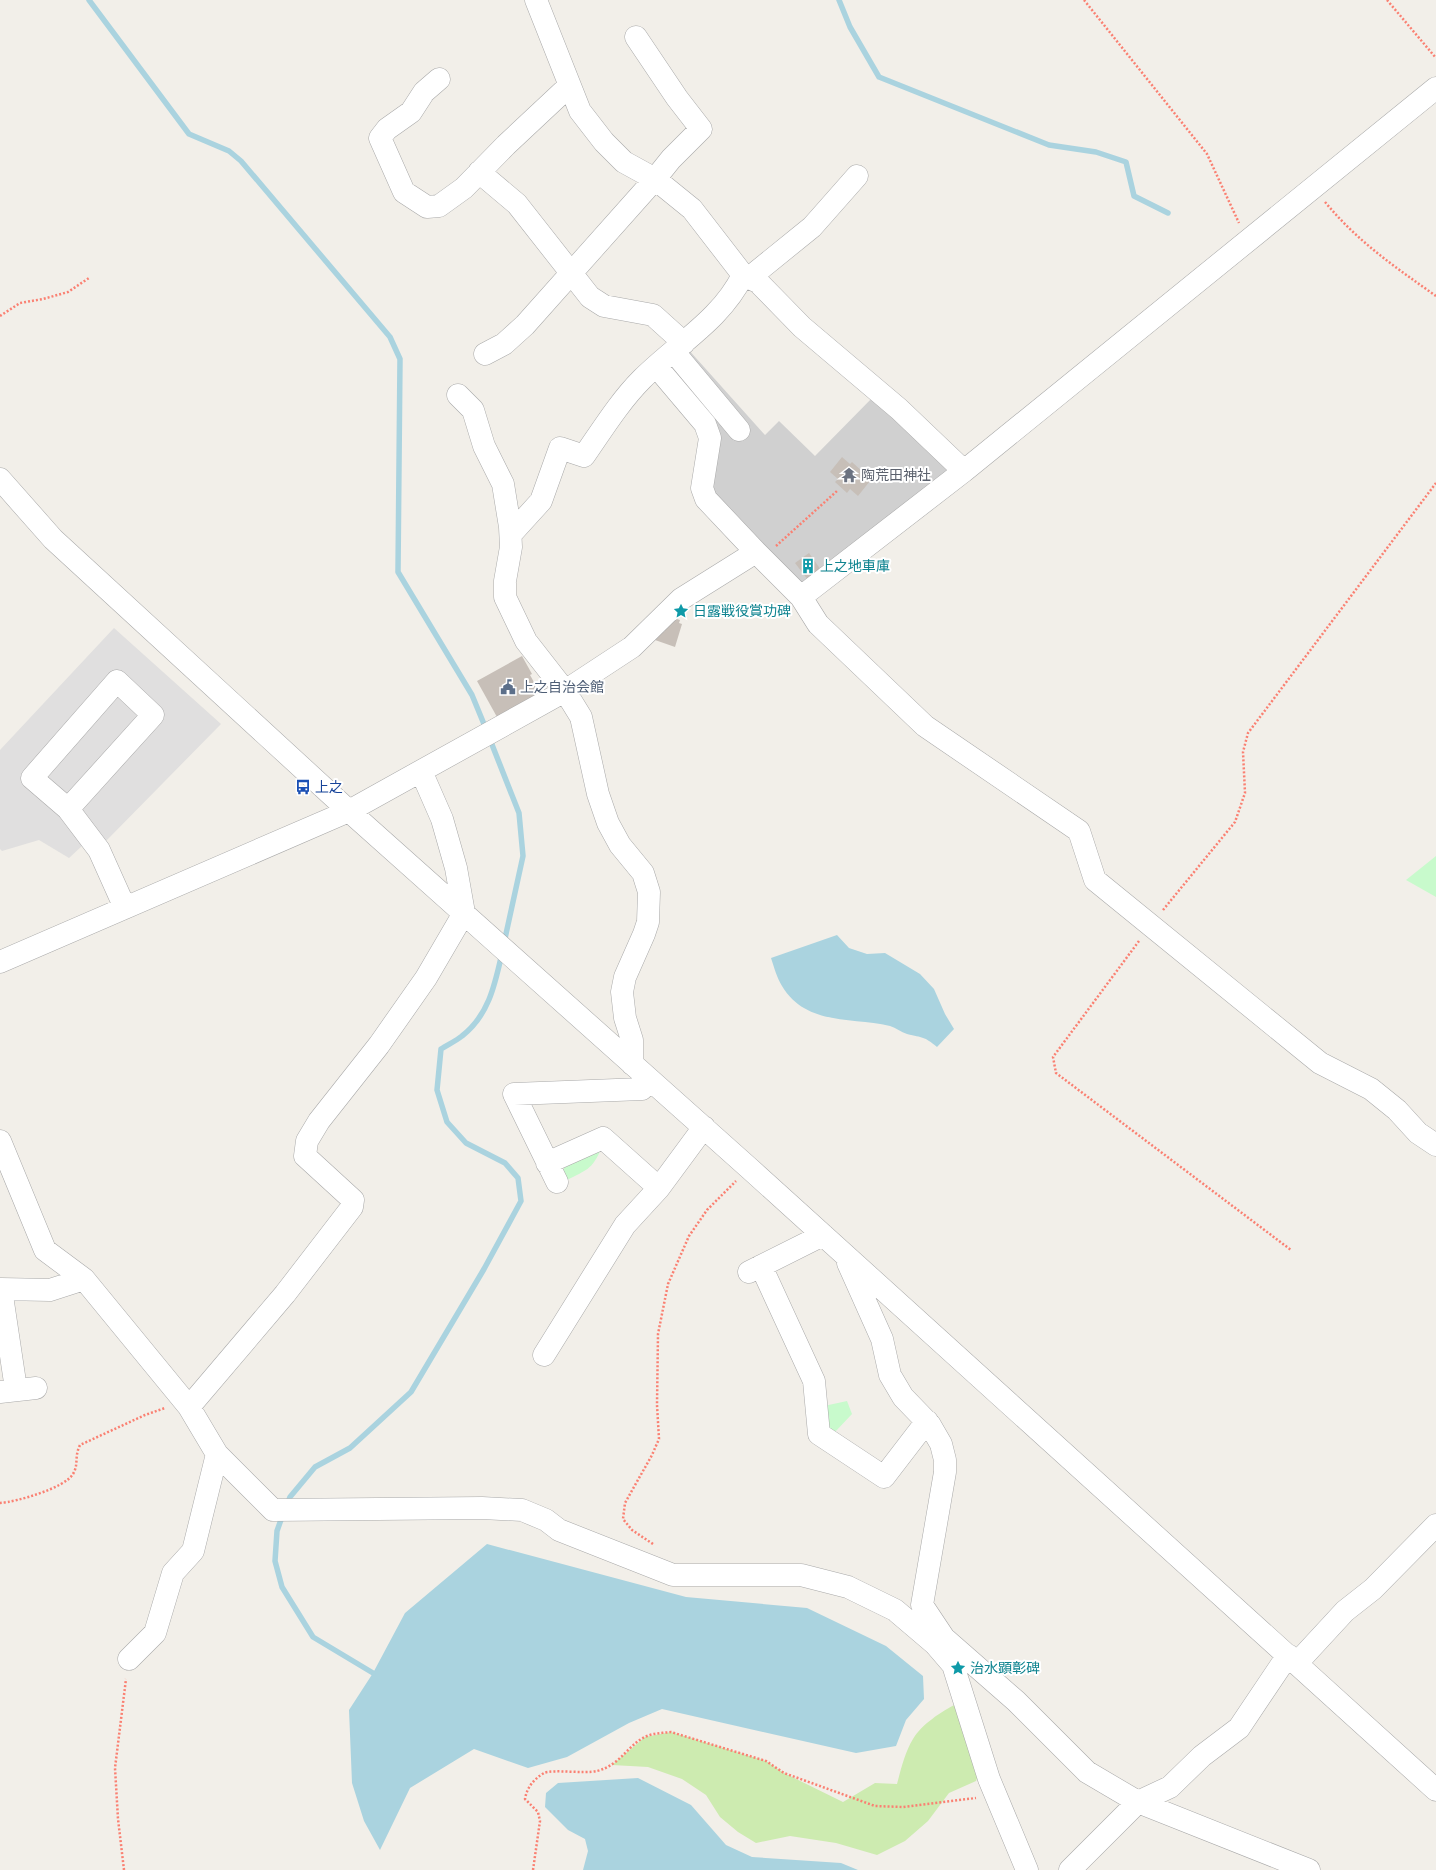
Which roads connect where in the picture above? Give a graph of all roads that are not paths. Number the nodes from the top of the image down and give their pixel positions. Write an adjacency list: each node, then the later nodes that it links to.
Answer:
1 (536, 0): 4 (street)
2 (636, 37): 8 (street)
3 (439, 79): 6 (street)
4 (569, 86): 6 (street); 8 (street)
5 (1436, 88): 18 (street)
6 (479, 172): 9 (street)
7 (857, 176): 10 (street)
8 (655, 179): 9 (street); 10 (street)
9 (572, 273): 11 (street); 12 (street)
10 (746, 276): 11 (street); 18 (street)
11 (679, 347): 13 (street); 15 (street)
12 (485, 354)
13 (656, 366): 17 (street); 20 (street)
14 (458, 395): 20 (street)
15 (724, 412): 16 (street); 17 (street)
16 (739, 430)
17 (708, 433): 21 (street)
18 (964, 471): 22 (street)
19 (0, 479): 26 (street)
20 (511, 534): 23 (street)
21 (765, 550): 22 (street); 23 (street)
22 (801, 597): 34 (street)
23 (565, 691): 24 (street); 30 (street)
24 (421, 771): 26 (street); 28 (street)
25 (68, 809): 25 (street); 27 (street)
26 (349, 811): 27 (street); 28 (street)
27 (125, 908): 29 (street)
28 (464, 914): 30 (street); 43 (street)
29 (0, 962)
30 (632, 1064): 31 (street)
31 (650, 1080): 32 (street); 35 (street)
32 (704, 1127): 37 (street); 38 (street)
33 (0, 1141): 40 (street)
34 (1436, 1145)
35 (547, 1163): 36 (street); 37 (street)
36 (557, 1182)
37 (659, 1188): 41 (street)
38 (823, 1235): 39 (street); 44 (street)
39 (844, 1253): 44 (street); 49 (street)
40 (84, 1279): 42 (street); 43 (street)
41 (544, 1355)
42 (17, 1390)
43 (187, 1404): 45 (street)
44 (926, 1421): 48 (street)
45 (217, 1454): 47 (street); 48 (street)
46 (1436, 1525): 49 (street)
47 (129, 1658)
48 (957, 1659): 51 (street); 52 (street)
49 (1292, 1659): 50 (street); 51 (street)
50 (1436, 1790)
51 (1138, 1802): 53 (street); 54 (street)
52 (1028, 1870)
53 (1070, 1870)
54 (1309, 1870)

